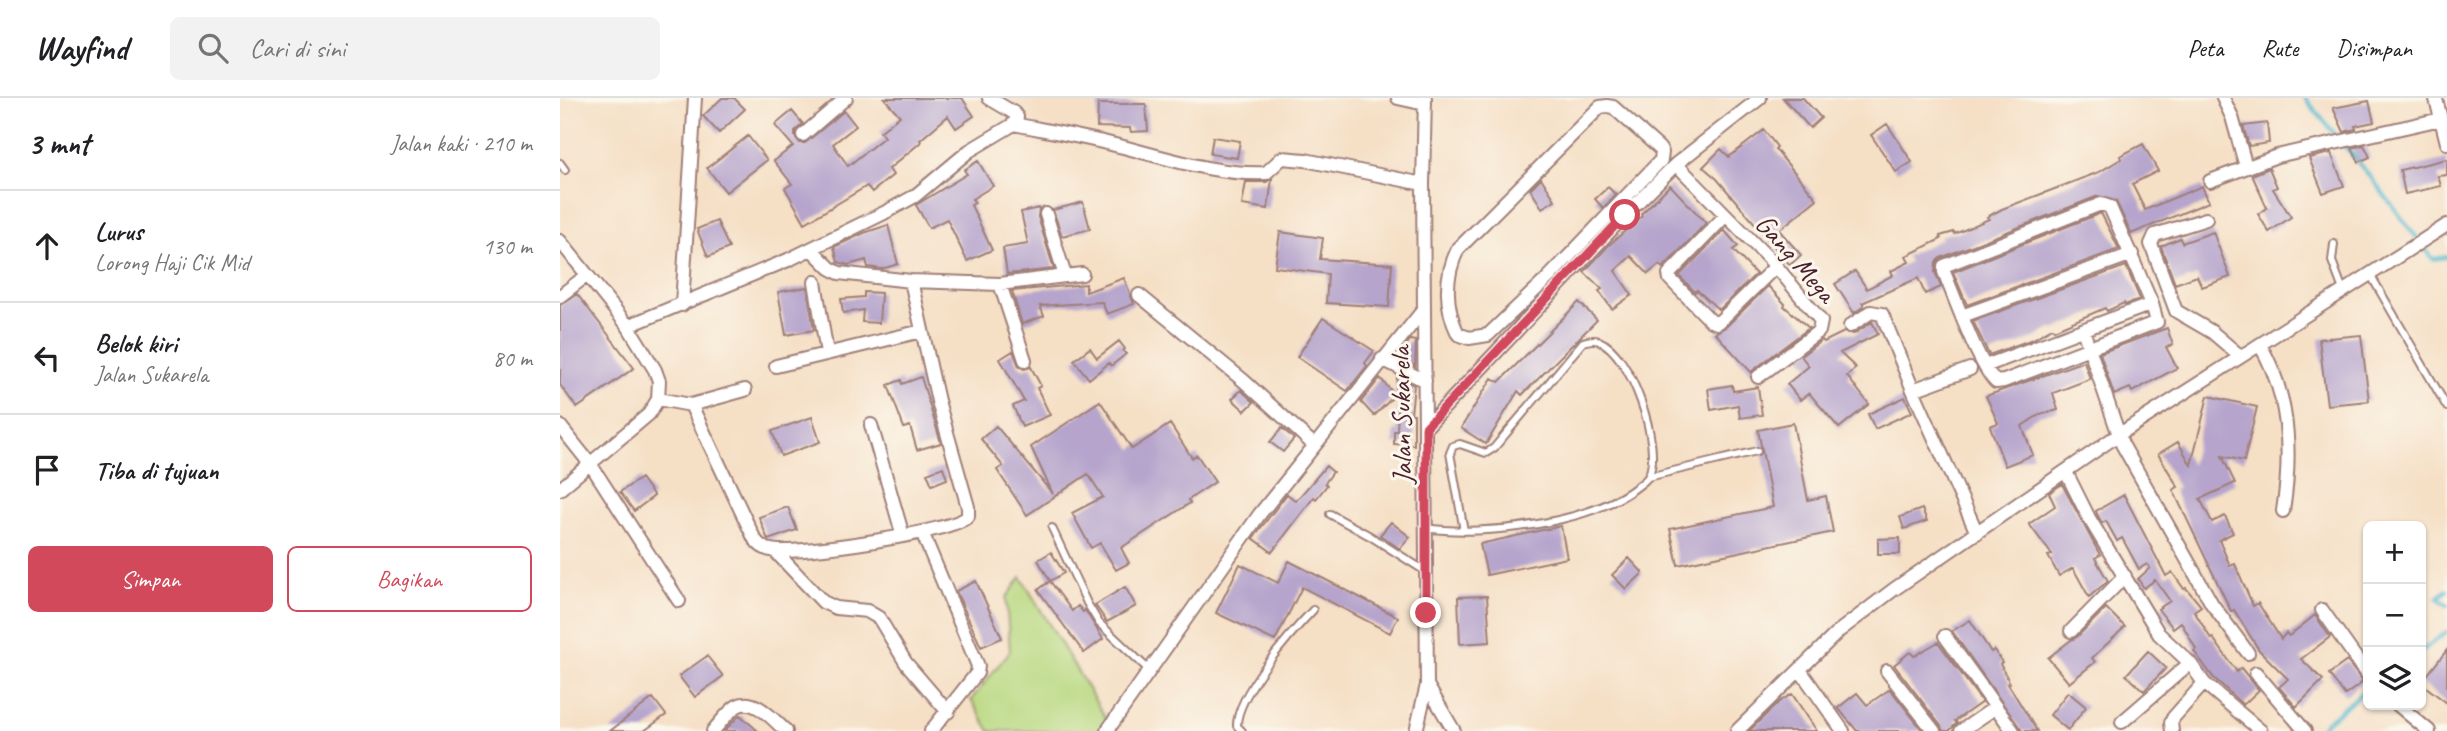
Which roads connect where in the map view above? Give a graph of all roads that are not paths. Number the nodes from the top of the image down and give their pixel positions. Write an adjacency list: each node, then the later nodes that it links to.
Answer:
1 (695, 98): 41 (street)
2 (846, 98): 11 (street)
3 (989, 98): 10 (street)
4 (1398, 98): 8 (street)
5 (2223, 98): 15 (street)
6 (1758, 99): 14 (street)
7 (2436, 99): 9 (street)
8 (1425, 101): 18 (street, Jalan Sukarela)
9 (2441, 119): 12 (street); 15 (street)
10 (1014, 124): 18 (street); 25 (street)
11 (803, 135)
12 (2447, 143)
13 (560, 163): 16 (lane)
14 (1676, 164): 20 (street, Gang Mega); 66 (street)
15 (2246, 167): 17 (street)
16 (565, 170)
17 (2210, 181)
18 (1423, 184): 33 (street, Jalan Sukarela)
19 (1046, 214): 31 (street)
20 (1726, 215): 27 (street, Gang Mega); 27 (street)
21 (2206, 219): 51 (street)
22 (2447, 225): 29 (street)
23 (560, 241): 30 (street)
24 (2334, 244): 37 (lane)
25 (811, 249): 32 (street); 41 (street)
26 (2132, 254): 40 (street); 43 (street); 43 (street)
27 (1776, 266): 57 (street, Gang Mega)
28 (1082, 274): 31 (street)
29 (2370, 274): 37 (street); 63 (lane)
30 (586, 276): 39 (street); 44 (street)
31 (1065, 276): 36 (street)
32 (911, 281): 36 (street); 47 (street)
33 (1423, 281): 34 (street); 42 (street, Jalan Sukarela)
34 (1448, 281): 34 (street)
35 (815, 282): 50 (street)
36 (1000, 284): 53 (street)
37 (2343, 290): 48 (street)
38 (1139, 295): 68 (street)
39 (560, 296)
40 (2152, 304): 46 (street); 49 (street)
41 (682, 305): 44 (street)
42 (1424, 309): 52 (street); 58 (street, Jalan Sukarela)
43 (1962, 316): 55 (street)
44 (628, 326): 61 (street)
45 (1850, 326): 60 (street)
46 (2083, 330): 49 (street); 55 (street)
47 (922, 331): 50 (street); 79 (street)
48 (2260, 345): 51 (street); 74 (street)
49 (2090, 348): 55 (street); 67 (street)
50 (827, 353): 54 (street)
51 (2240, 356): 67 (street)
52 (1382, 359): 58 (street); 68 (street)
53 (1025, 360)
54 (776, 366)
55 (1986, 366)
56 (1970, 369): 60 (street)
57 (1758, 377)
58 (1425, 381): 66 (street, Jalan Sukarela)
59 (745, 390): 62 (street)
60 (1913, 390): 80 (street)
61 (658, 399): 62 (street); 70 (street)
62 (691, 405): 82 (street)
63 (2447, 407)
64 (871, 425): 81 (street)
65 (560, 426): 70 (street)
66 (1426, 427): 77 (street, Jalan Sukarela)
67 (2118, 435): 71 (street); 90 (street)
68 (1314, 445): 93 (street)
69 (1757, 451): 72 (lane)
70 (591, 465): 73 (street); 85 (street)
71 (2066, 472): 80 (street); 84 (street)
72 (1648, 477): 78 (lane); 78 (lane)
73 (560, 489)
74 (2283, 511)
75 (1330, 514): 83 (lane)
76 (1052, 528): 93 (lane)
77 (1426, 528): 78 (lane); 83 (street, Jalan Sukarela)
78 (1464, 531)
79 (922, 533): 81 (street); 101 (street)
80 (1977, 533): 94 (street)
81 (903, 536): 82 (street)
82 (775, 551): 101 (street)
83 (1426, 572): 98 (street, Jalan Sukarela)
84 (2125, 576): 88 (street); 91 (street)
85 (679, 601)
86 (1313, 610): 107 (lane)
87 (2322, 610): 92 (street)
88 (2071, 631)
89 (1945, 636): 99 (street)
90 (2248, 653)
91 (2190, 663): 97 (street); 102 (street)
92 (2363, 668)
93 (1149, 670): 106 (street)
94 (1800, 670): 110 (street); 111 (street)
95 (1887, 671): 112 (street)
96 (2256, 673): 117 (street)
97 (2204, 683): 115 (street); 116 (street)
98 (1427, 685): 108 (street, Jalan Sukarela); 109 (street)
99 (1996, 707): 113 (street); 114 (street)
100 (2404, 710): 118 (street)
101 (948, 712): 105 (street)
102 (2122, 722)
103 (713, 731): 104 (street)
104 (786, 731)
105 (931, 731)
106 (1107, 731)
107 (1242, 731)
108 (1416, 731)
109 (1454, 731)
110 (1737, 731)
111 (1843, 731)
112 (1934, 731)
113 (1961, 731)
114 (2013, 731)
115 (2172, 731)
116 (2261, 731)
117 (2305, 731)
118 (2429, 731)

